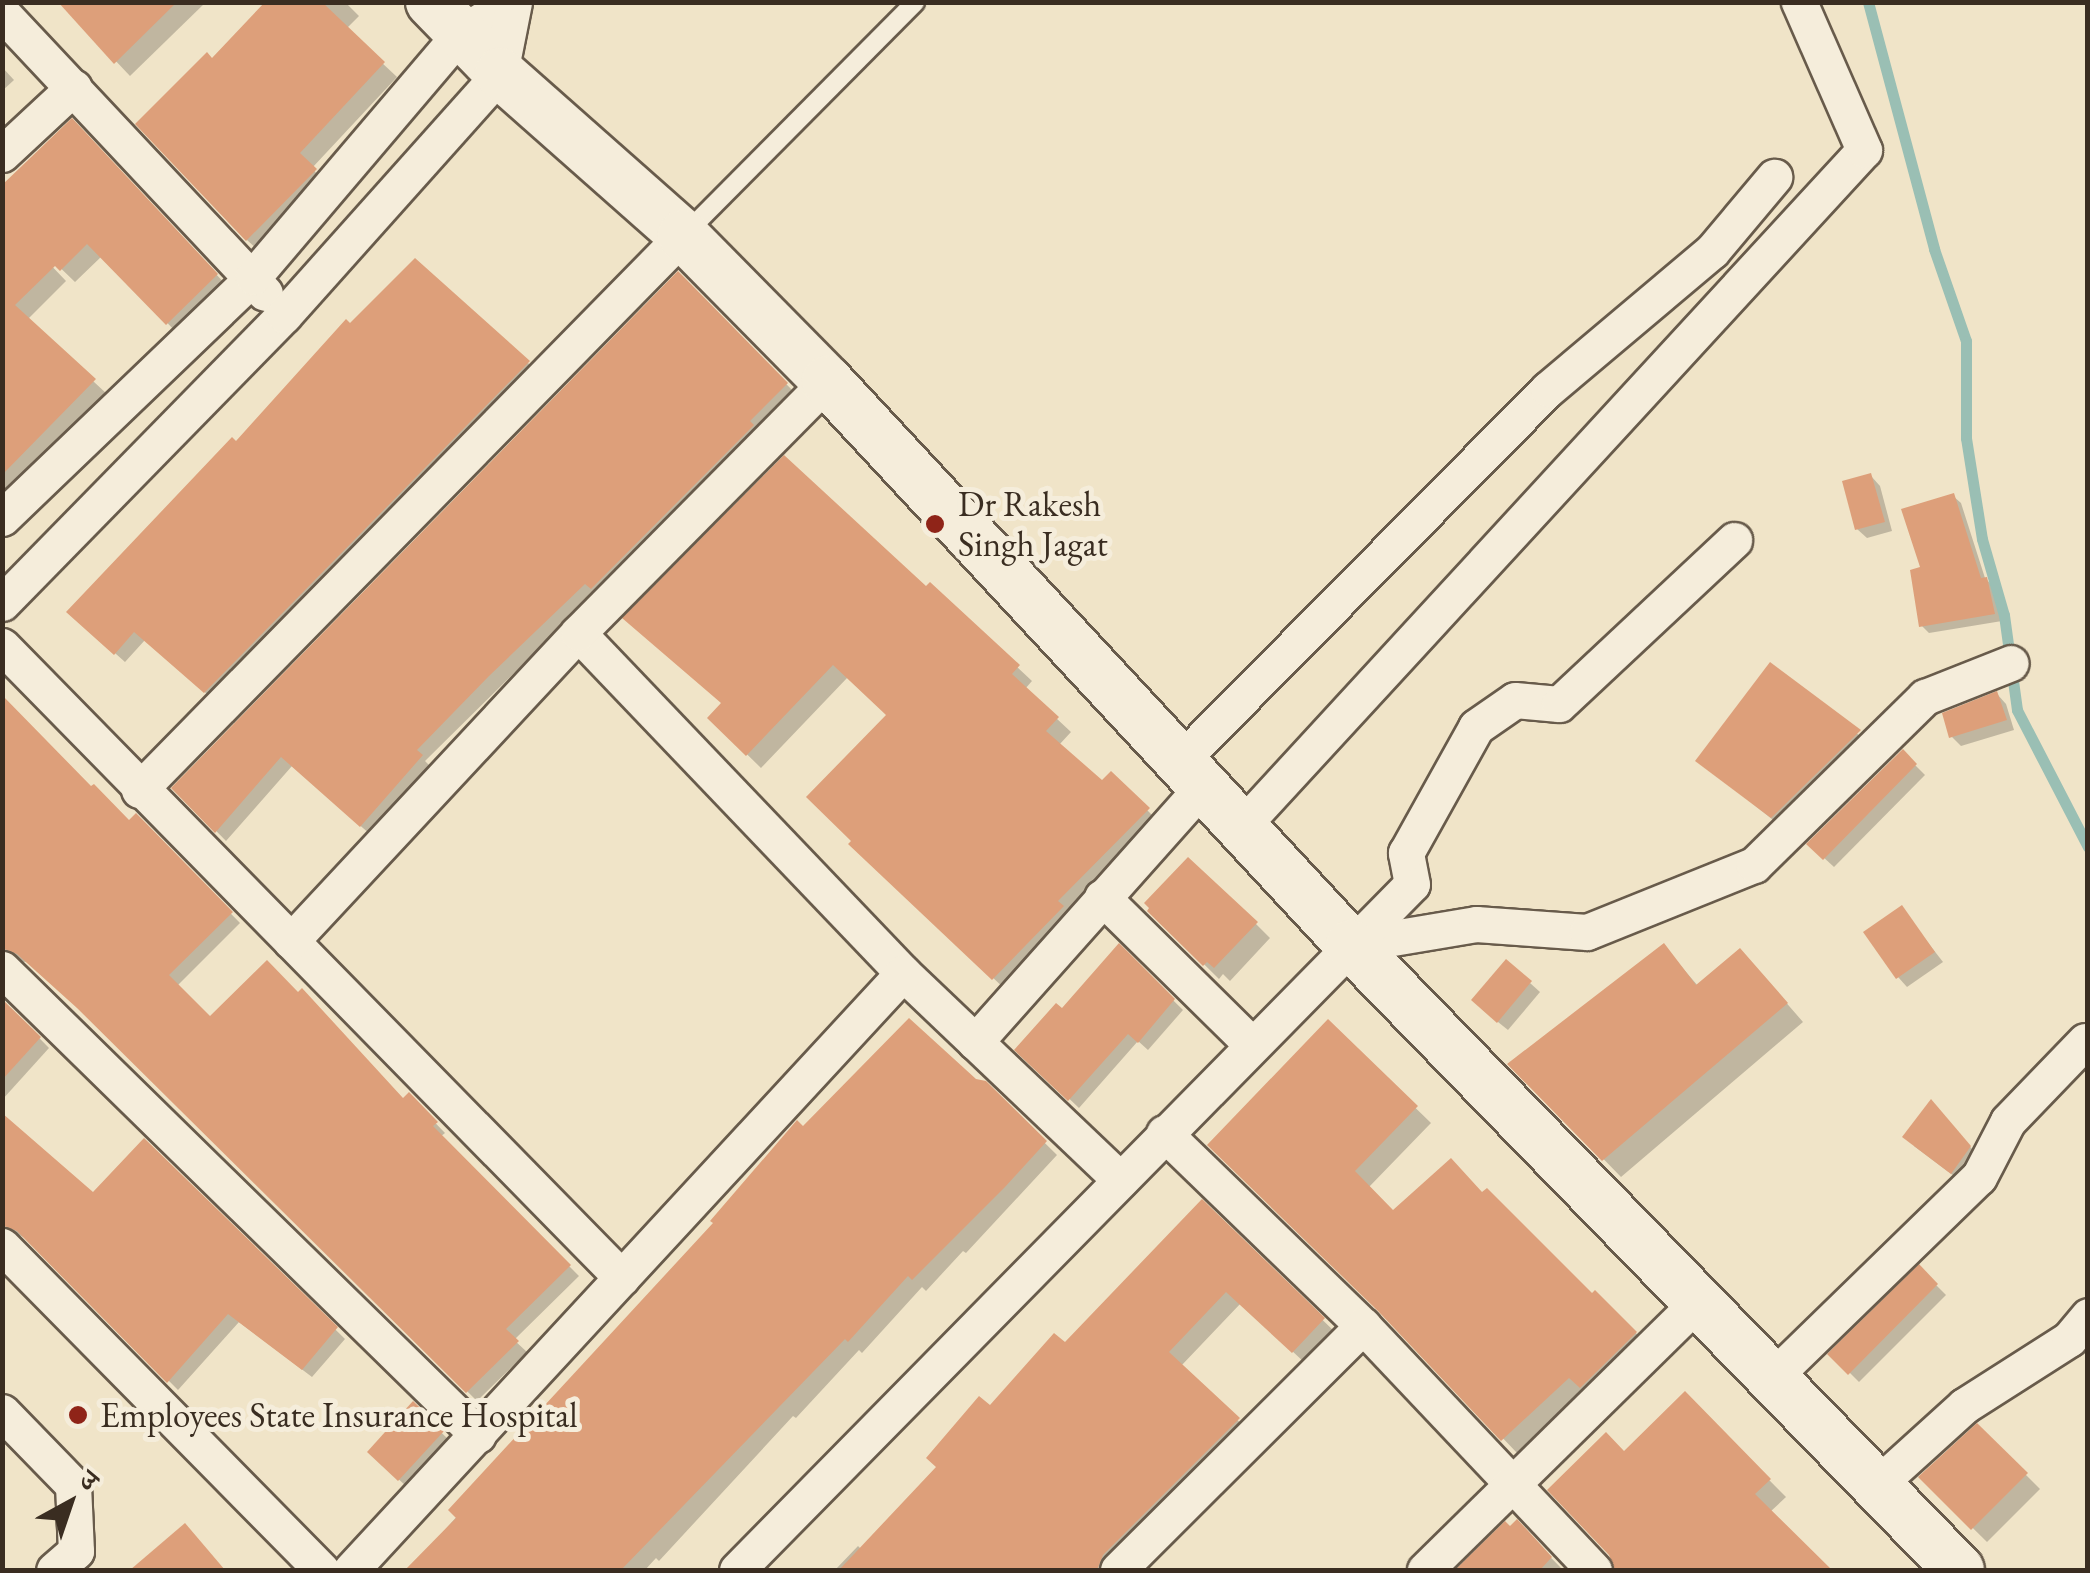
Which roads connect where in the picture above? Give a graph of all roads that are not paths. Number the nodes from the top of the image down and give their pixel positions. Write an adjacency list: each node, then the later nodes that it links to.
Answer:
1 (513, 2): 5 (street); 6 (street)
2 (915, 2): 10 (lane)
3 (1799, 2): 22 (street)
4 (2, 13): 7 (street)
5 (446, 18): 6 (street); 11 (street)
6 (500, 73): 10 (street); 12 (street)
7 (74, 87): 8 (street); 11 (street)
8 (2, 154)
9 (1774, 176): 20 (street)
10 (683, 235): 13 (street); 21 (street)
11 (252, 277): 12 (street); 14 (street)
12 (284, 315): 16 (street)
13 (827, 381): 17 (street); 20 (street)
14 (2, 518)
15 (1734, 540): 25 (street)
16 (2, 603)
17 (578, 633): 24 (street); 27 (street)
18 (2, 646): 21 (street)
19 (2011, 663): 25 (street)
20 (1191, 774): 22 (street); 23 (street)
21 (139, 790): 24 (street)
22 (1241, 827): 25 (street)
23 (1102, 898): 29 (street); 30 (street)
24 (291, 941): 34 (street)
25 (1351, 946): 30 (street); 35 (street)
26 (2, 970): 40 (street)
27 (903, 973): 29 (street); 34 (street)
28 (2085, 1041): 38 (street)
29 (975, 1042): 32 (street)
30 (1252, 1045): 31 (street)
31 (1164, 1133): 32 (street); 37 (street)
32 (1120, 1180): 46 (street)
33 (2, 1246): 44 (street)
34 (622, 1278): 40 (street)
35 (1699, 1301): 38 (street); 42 (street)
36 (2088, 1316): 41 (street)
37 (1363, 1326): 42 (street); 47 (street)
38 (1773, 1377): 41 (street)
39 (2, 1412): 43 (street)
40 (478, 1435): 45 (street)
41 (1876, 1484): 50 (street)
42 (1510, 1486): 48 (street); 49 (street)
43 (54, 1570)
44 (322, 1570)
45 (351, 1570)
46 (738, 1570)
47 (1118, 1570)
48 (1426, 1570)
49 (1594, 1570)
50 (1960, 1570)

